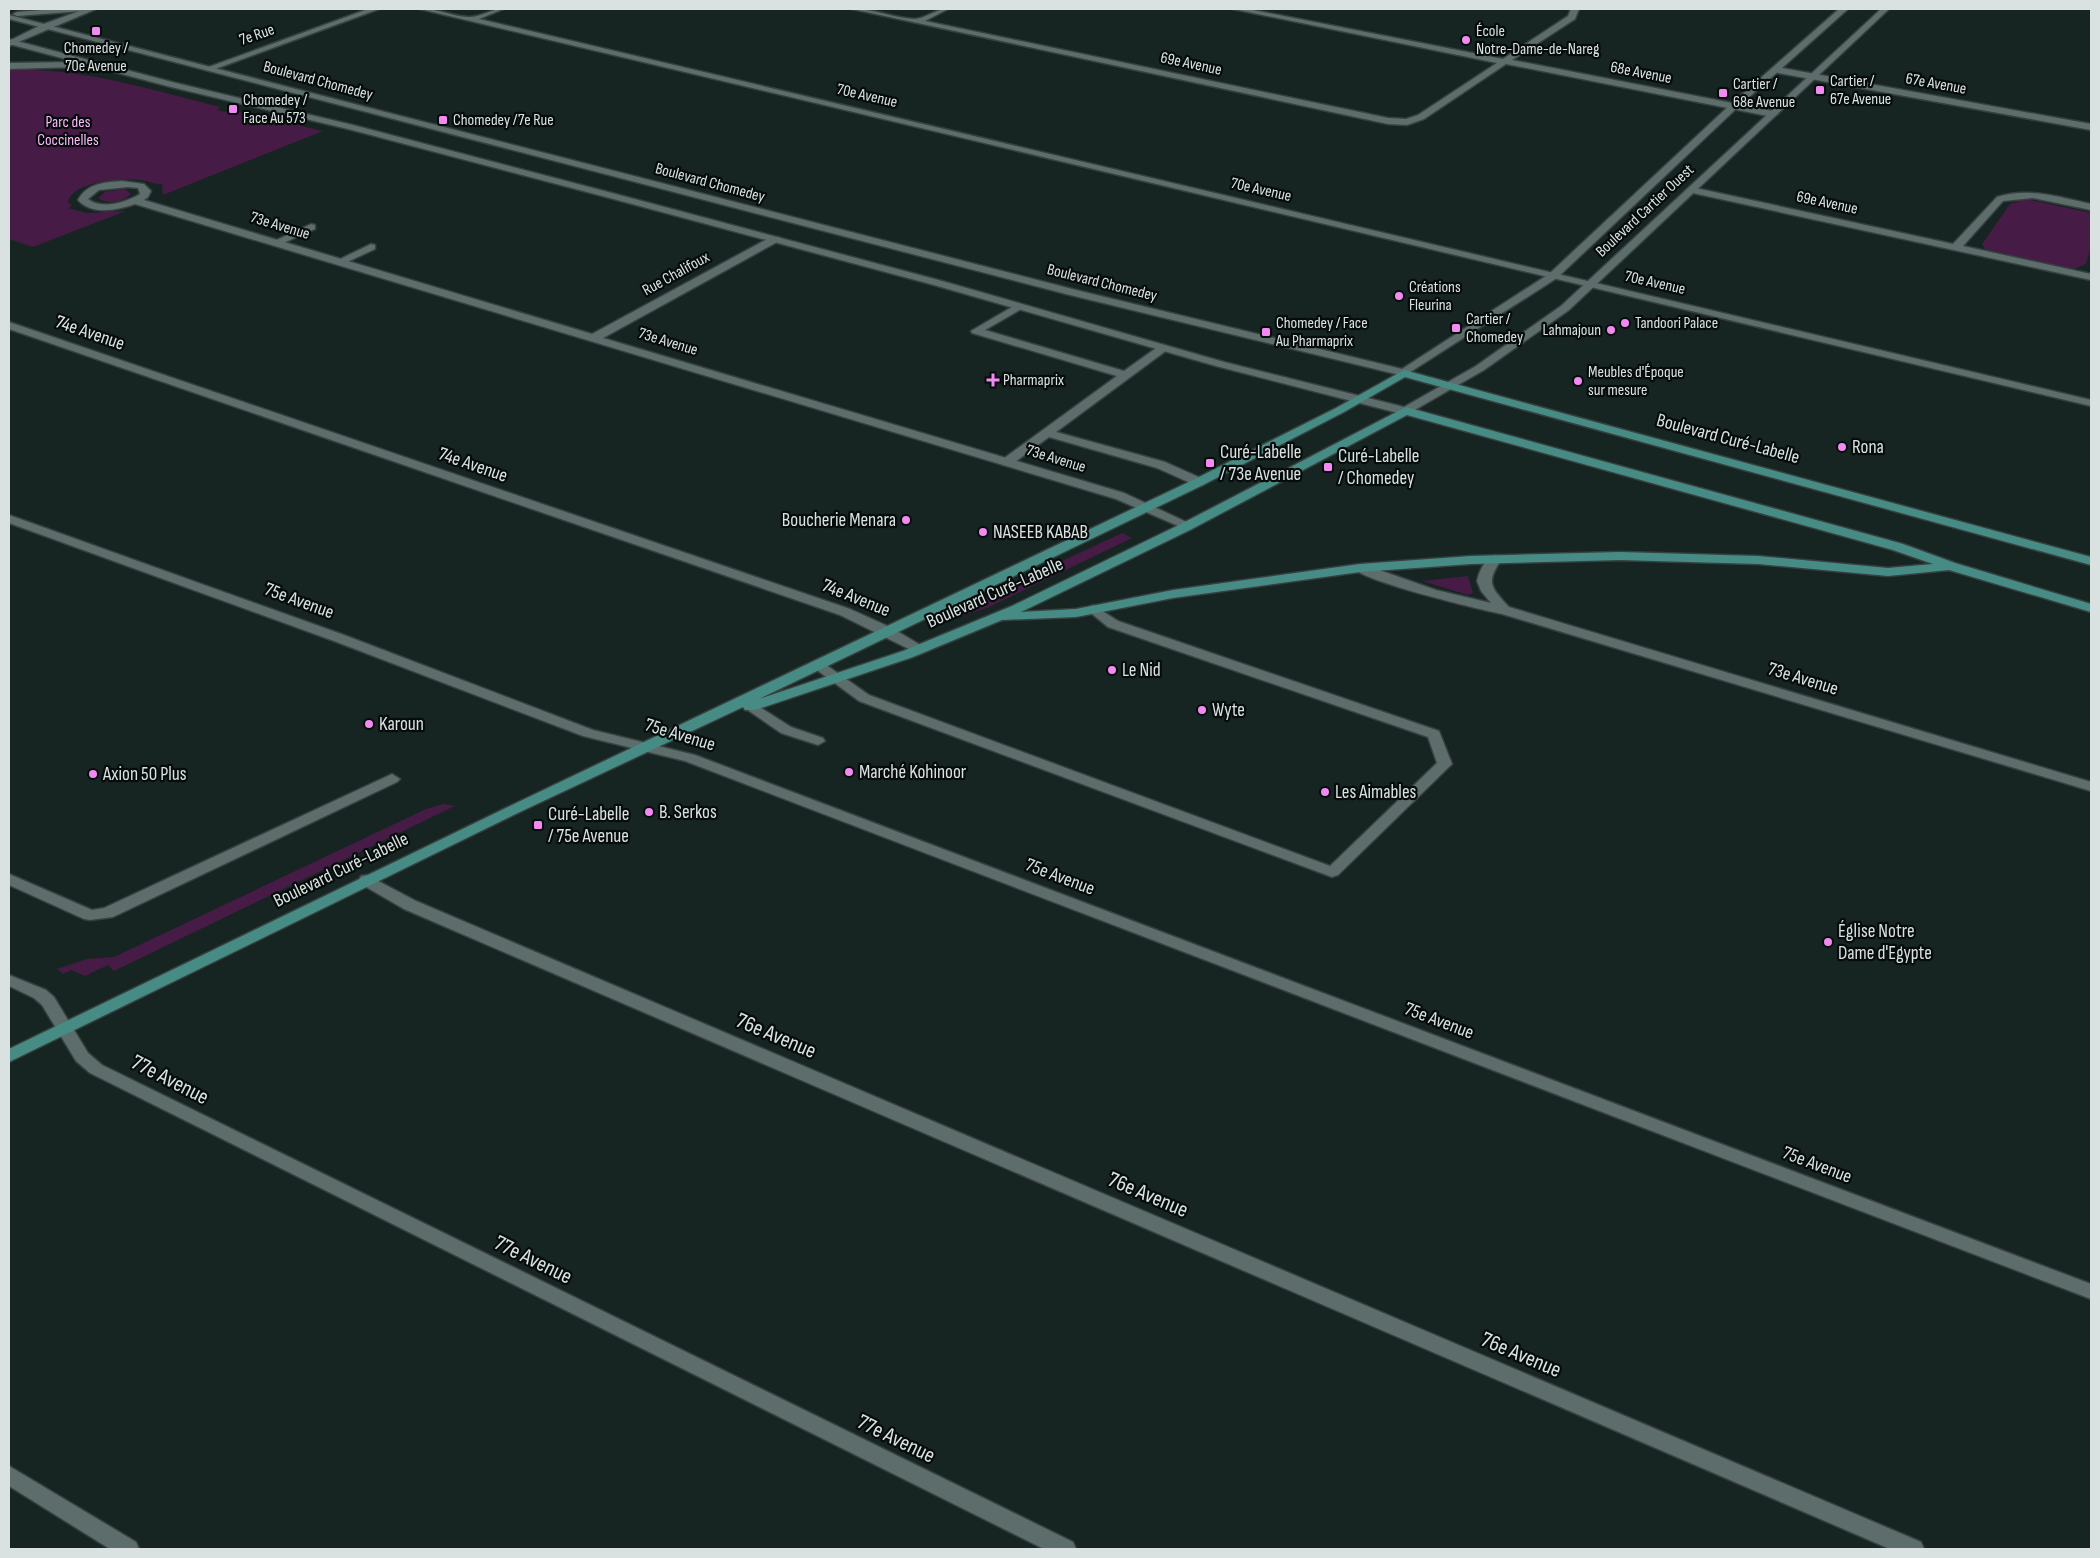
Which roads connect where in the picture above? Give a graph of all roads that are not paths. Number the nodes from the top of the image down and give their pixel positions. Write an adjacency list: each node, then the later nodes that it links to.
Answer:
1 (82, 9): 12 (street)
2 (92, 9): 15 (street)
3 (374, 9): 20 (street, 7e Rue)
4 (424, 9): 13 (street, 70e Avenue)
5 (499, 9): 13 (street)
6 (856, 9): 14 (street, 69e Avenue)
7 (944, 9): 14 (street)
8 (1237, 9): 17 (street, 68e Avenue)
9 (1575, 9): 17 (street)
10 (1844, 9): 21 (street, Boulevard Cartier Ouest)
11 (1885, 9): 22 (street, Boulevard Cartier Ouest)
12 (9, 16): 15 (street, Boulevard Chomedey)
13 (470, 20): 35 (street, 70e Avenue)
14 (917, 22): 17 (street, 69e Avenue)
15 (44, 27): 16 (street); 20 (street, Boulevard Chomedey)
16 (9, 42): 19 (street, Boulevard Chomedey)
17 (1507, 62): 23 (street, 68e Avenue)
18 (9, 66): 19 (street)
19 (99, 66): 30 (street, Boulevard Chomedey)
20 (206, 69): 42 (street, Boulevard Chomedey)
21 (1776, 70): 22 (street, 67e Avenue); 23 (street, Boulevard Cartier Ouest)
22 (1812, 77): 24 (street, Boulevard Cartier Ouest); 25 (street, 67e Avenue)
23 (1734, 106): 24 (street, 68e Avenue); 35 (street, Boulevard Cartier Ouest)
24 (1773, 114): 26 (street, Boulevard Cartier Ouest)
25 (2091, 127)
26 (1691, 190): 33 (street, 69e Avenue); 37 (street, Boulevard Cartier Ouest)
27 (136, 201): 27 (street, 73e Avenue); 31 (street, 73e Avenue)
28 (2091, 207): 33 (street)
29 (311, 228): 31 (street)
30 (775, 239): 38 (street, Boulevard Chomedey); 40 (street, Rue Chalifoux)
31 (275, 242): 34 (street, 73e Avenue)
32 (371, 247): 34 (street)
33 (1956, 247): 36 (street, 69e Avenue)
34 (339, 262): 40 (street, 73e Avenue)
35 (1554, 276): 37 (street, 70e Avenue); 42 (street, Boulevard Cartier Ouest)
36 (2091, 276)
37 (1590, 284): 44 (street, Boulevard Cartier Ouest); 46 (street, 70e Avenue)
38 (1019, 306): 41 (street, Boulevard Chomedey); 43 (street)
39 (9, 325): 62 (street, 74e Avenue)
40 (594, 338): 49 (street, 73e Avenue)
41 (1163, 348): 43 (street); 45 (street, Boulevard Chomedey)
42 (1404, 373): 44 (main road, Boulevard Curé-Labelle); 45 (main road, Boulevard Curé-Labelle)
43 (1126, 374): 48 (street)
44 (1450, 386): 47 (street, Boulevard Cartier Ouest); 55 (main road, Boulevard Curé-Labelle)
45 (1359, 399): 47 (street); 50 (main road, Boulevard Curé-Labelle)
46 (2091, 403)
47 (1406, 411): 53 (main road, Boulevard Curé-Labelle); 56 (main road)
48 (1047, 433): 49 (street); 50 (street)
49 (1007, 462): 51 (street, 73e Avenue)
50 (1199, 482): 51 (main road, Boulevard Curé-Labelle)
51 (1148, 507): 53 (street, 73e Avenue); 62 (main road, Boulevard Curé-Labelle)
52 (9, 518): 68 (street, 75e Avenue)
53 (1187, 525): 61 (main road, Boulevard Curé-Labelle)
54 (1495, 559): 56 (main road); 57 (main road); 60 (street)
55 (2091, 561)
56 (1950, 566): 58 (main road)
57 (1360, 568): 59 (main road); 60 (street, 73e Avenue)
58 (2091, 608)
59 (1093, 610): 61 (main road); 65 (street)
60 (1504, 610): 70 (street, 73e Avenue)
61 (996, 618): 63 (main road, Boulevard Curé-Labelle)
62 (887, 631): 63 (street, 74e Avenue); 64 (main road, Boulevard Curé-Labelle)
63 (920, 649): 65 (main road, Boulevard Curé-Labelle)
64 (817, 665): 65 (street); 66 (main road, Boulevard Curé-Labelle)
65 (835, 678): 66 (main road, Boulevard Curé-Labelle)
66 (747, 704): 67 (street); 68 (main road, Boulevard Curé-Labelle)
67 (818, 741)
68 (648, 747): 72 (main road, Boulevard Curé-Labelle); 76 (street, 75e Avenue)
69 (392, 779): 71 (street)
70 (2091, 787)
71 (9, 879)
72 (367, 880): 74 (main road, Boulevard Curé-Labelle); 80 (street, 76e Avenue)
73 (9, 980): 74 (street, 77e Avenue)
74 (65, 1028): 75 (main road, Boulevard Curé-Labelle); 79 (street, 77e Avenue)
75 (9, 1056)
76 (2091, 1292)
77 (9, 1475): 78 (street)
78 (128, 1549)
79 (1065, 1549)
80 (1913, 1549)

